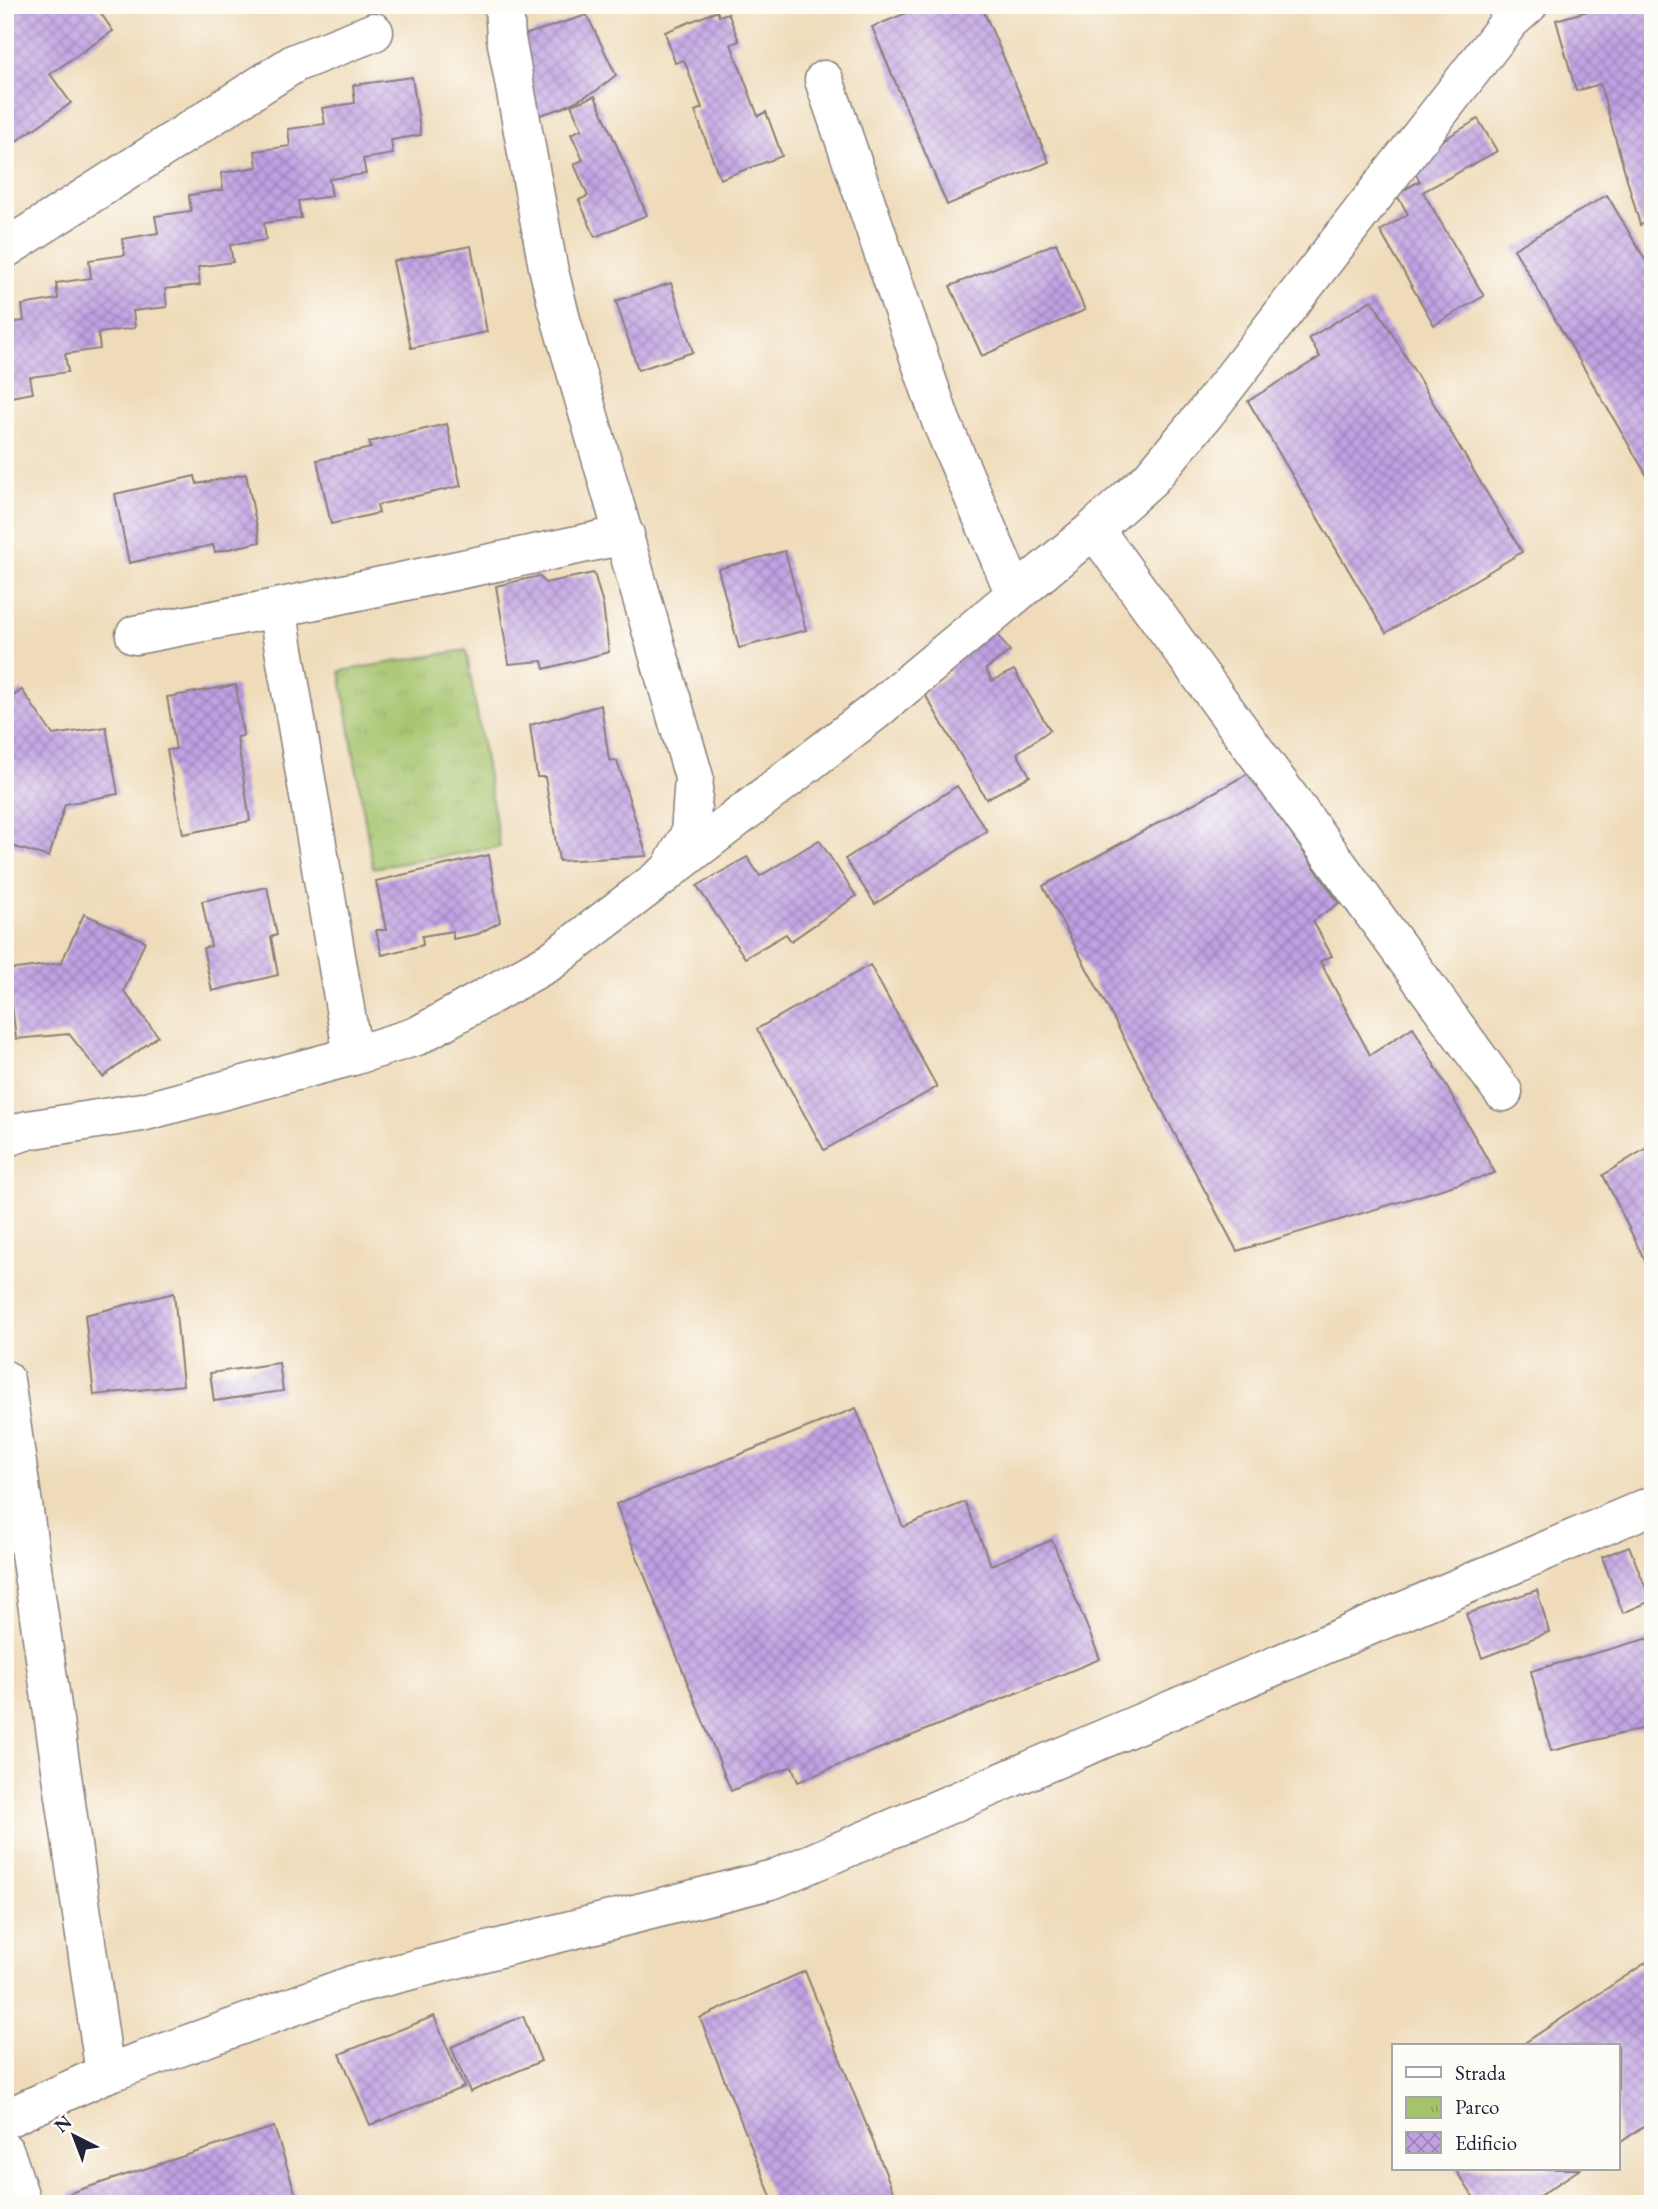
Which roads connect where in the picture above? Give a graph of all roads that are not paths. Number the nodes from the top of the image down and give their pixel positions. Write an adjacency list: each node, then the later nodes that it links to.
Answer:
1 (504, 5): 7 (street)
2 (1528, 5): 6 (street)
3 (374, 32): 5 (street)
4 (824, 80): 8 (street)
5 (5, 248)
6 (1094, 529): 8 (street); 13 (street)
7 (625, 535): 9 (street); 11 (street)
8 (1016, 594): 11 (street)
9 (277, 608): 10 (street); 12 (street)
10 (135, 635)
11 (669, 871): 12 (street)
12 (354, 1056): 14 (street)
13 (1503, 1091)
14 (5, 1138)
15 (5, 1380): 17 (street)
16 (1653, 1505): 17 (street)
17 (105, 2074): 18 (street)
18 (5, 2119)
19 (5, 2152): 20 (street)
20 (22, 2204)

